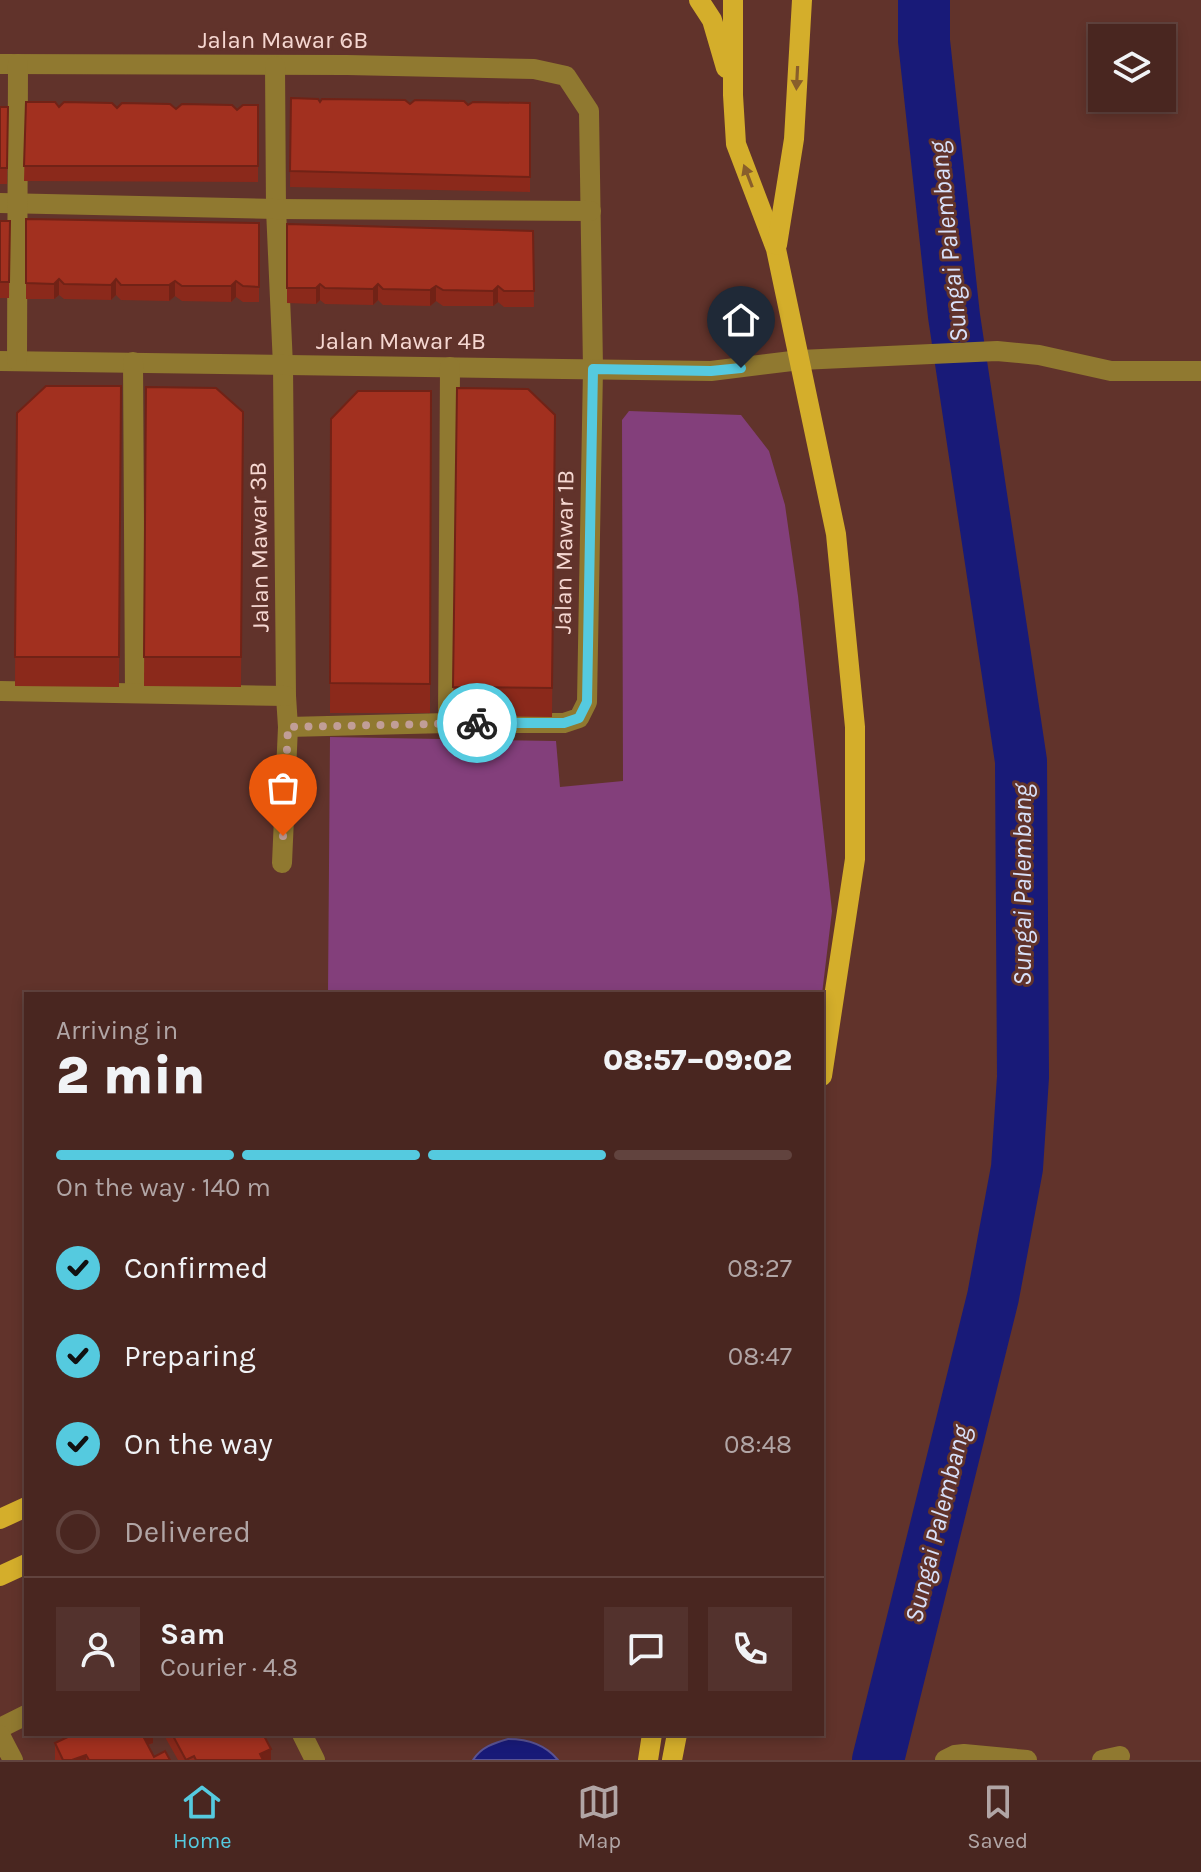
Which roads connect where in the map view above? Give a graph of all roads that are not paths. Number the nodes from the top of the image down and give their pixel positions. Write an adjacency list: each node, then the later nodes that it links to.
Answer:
1 (699, 0): 7 (main road)
2 (733, 0): 7 (main road)
3 (802, 0): 11 (main road, one-way to 11)
4 (9, 64): 5 (street, Jalan Mawar 6B); 8 (street)
5 (275, 66): 6 (street, Jalan Mawar 6B); 9 (street, Jalan Mawar 3B)
6 (566, 76): 10 (street, Jalan Mawar 1B)
7 (733, 95): 11 (main road, one-way to 7)
8 (9, 203): 9 (street); 13 (street)
9 (276, 209): 10 (street); 15 (street, Jalan Mawar 3B)
10 (591, 211): 17 (street, Jalan Mawar 1B)
11 (776, 249): 12 (main road)
12 (800, 360): 17 (street, Jalan Mawar 4B); 18 (street, Jalan Mawar 4B); 25 (main road)
13 (8, 361): 14 (street, Jalan Mawar 4B)
14 (133, 362): 15 (street, Jalan Mawar 4B); 20 (street)
15 (283, 366): 16 (street, Jalan Mawar 4B); 21 (street, Jalan Mawar 3B)
16 (450, 367): 17 (street, Jalan Mawar 4B); 22 (street)
17 (593, 369): 22 (street, Jalan Mawar 1B)
18 (1201, 371)
19 (0, 691): 20 (street)
20 (135, 693): 21 (street)
21 (286, 696): 23 (street, Jalan Mawar 3B)
22 (448, 723): 23 (street)
23 (288, 727): 24 (street, Jalan Mawar 3B)
24 (282, 863)
25 (824, 1063)
26 (24, 1508): 27 (main road)
27 (0, 1519)
28 (24, 1565): 29 (main road)
29 (0, 1576)
30 (24, 1716): 31 (street)
31 (0, 1728)
32 (0, 1735): 36 (street)
33 (303, 1736): 37 (street)
34 (652, 1736): 38 (main road)
35 (677, 1736): 39 (main road)
36 (13, 1760)
37 (315, 1760)
38 (648, 1760)
39 (672, 1760)
40 (945, 1760): 41 (street)
41 (1027, 1760)

